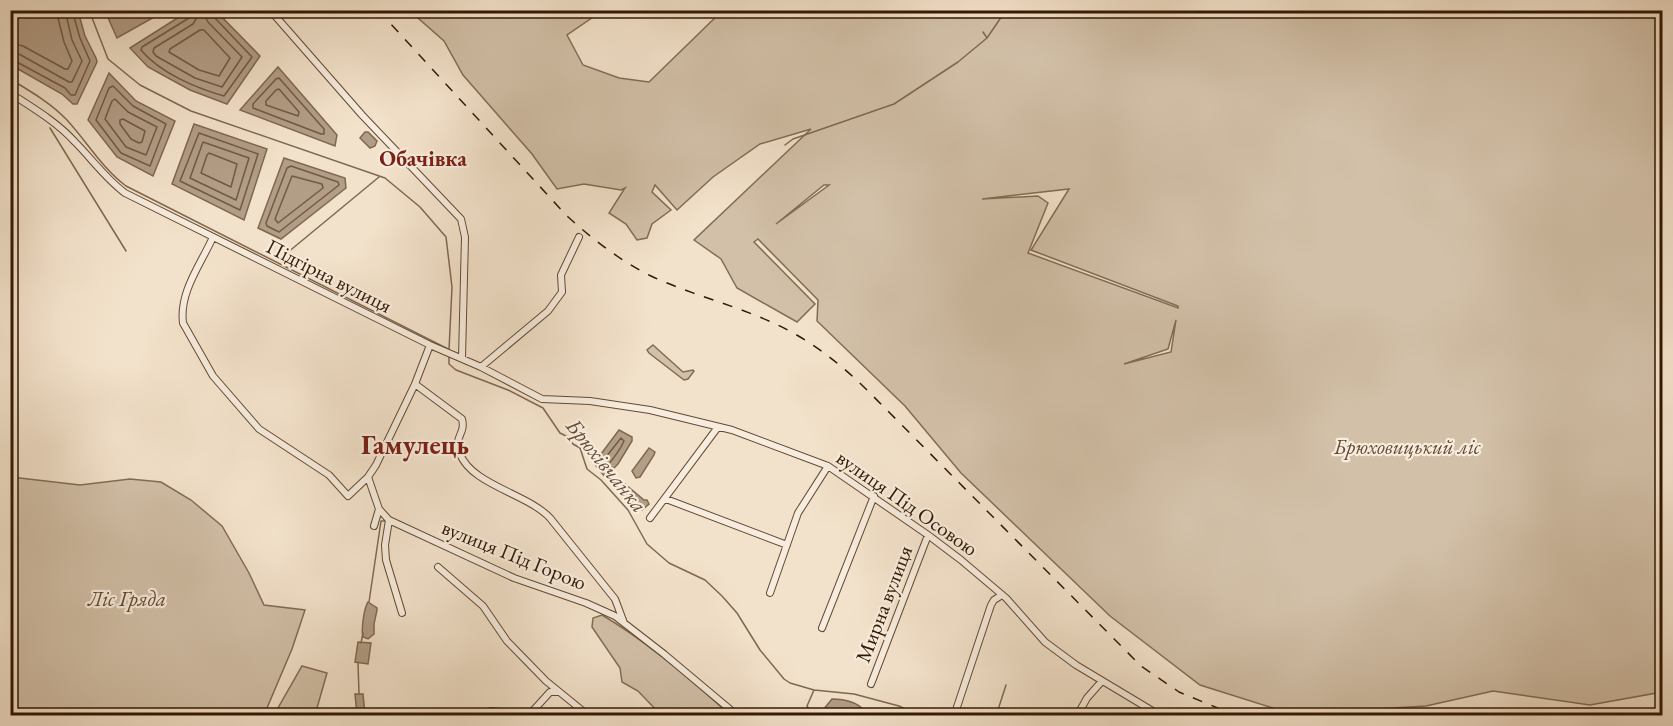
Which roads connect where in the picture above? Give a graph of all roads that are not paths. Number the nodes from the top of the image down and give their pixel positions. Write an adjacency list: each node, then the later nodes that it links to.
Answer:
1 (270, 10): 7 (street)
2 (10, 93): 3 (street, Підгірна вулиця)
3 (213, 237): 5 (street, Підгірна вулиця); 12 (street)
4 (579, 237): 8 (street)
5 (430, 345): 6 (street, Підгірна вулиця); 9 (street)
6 (445, 351): 7 (street, вулиця Під Осовою)
7 (459, 357): 8 (street, вулиця Під Осовою)
8 (481, 367): 10 (street, вулиця Під Осовою)
9 (415, 384): 12 (street); 25 (street)
10 (718, 427): 11 (street, вулиця Під Осовою); 14 (street)
11 (828, 466): 13 (street, вулиця Під Осовою); 20 (street)
12 (368, 477): 15 (street)
13 (874, 496): 19 (street, вулиця Під Осовою); 26 (street)
14 (666, 499): 16 (street); 20 (street)
15 (379, 509): 17 (street); 18 (street)
16 (650, 518)
17 (389, 520): 24 (street); 25 (street, вулиця Під Горою)
18 (374, 526)
19 (928, 535): 23 (street, вулиця Під Осовою); 28 (street, Мирна вулиця)
20 (787, 545): 22 (street)
21 (438, 567): 29 (street)
22 (770, 594)
23 (1002, 595): 27 (street, вулиця Під Осовою); 33 (street)
24 (402, 613)
25 (624, 623): 32 (street, вулиця Під Горою)
26 (822, 628)
27 (1102, 681): 34 (street); 35 (street, вулиця Під Осовою)
28 (871, 684)
29 (558, 692): 30 (street); 31 (street)
30 (491, 711)
31 (589, 716)
32 (738, 716)
33 (954, 716)
34 (1077, 716)
35 (1161, 716)

